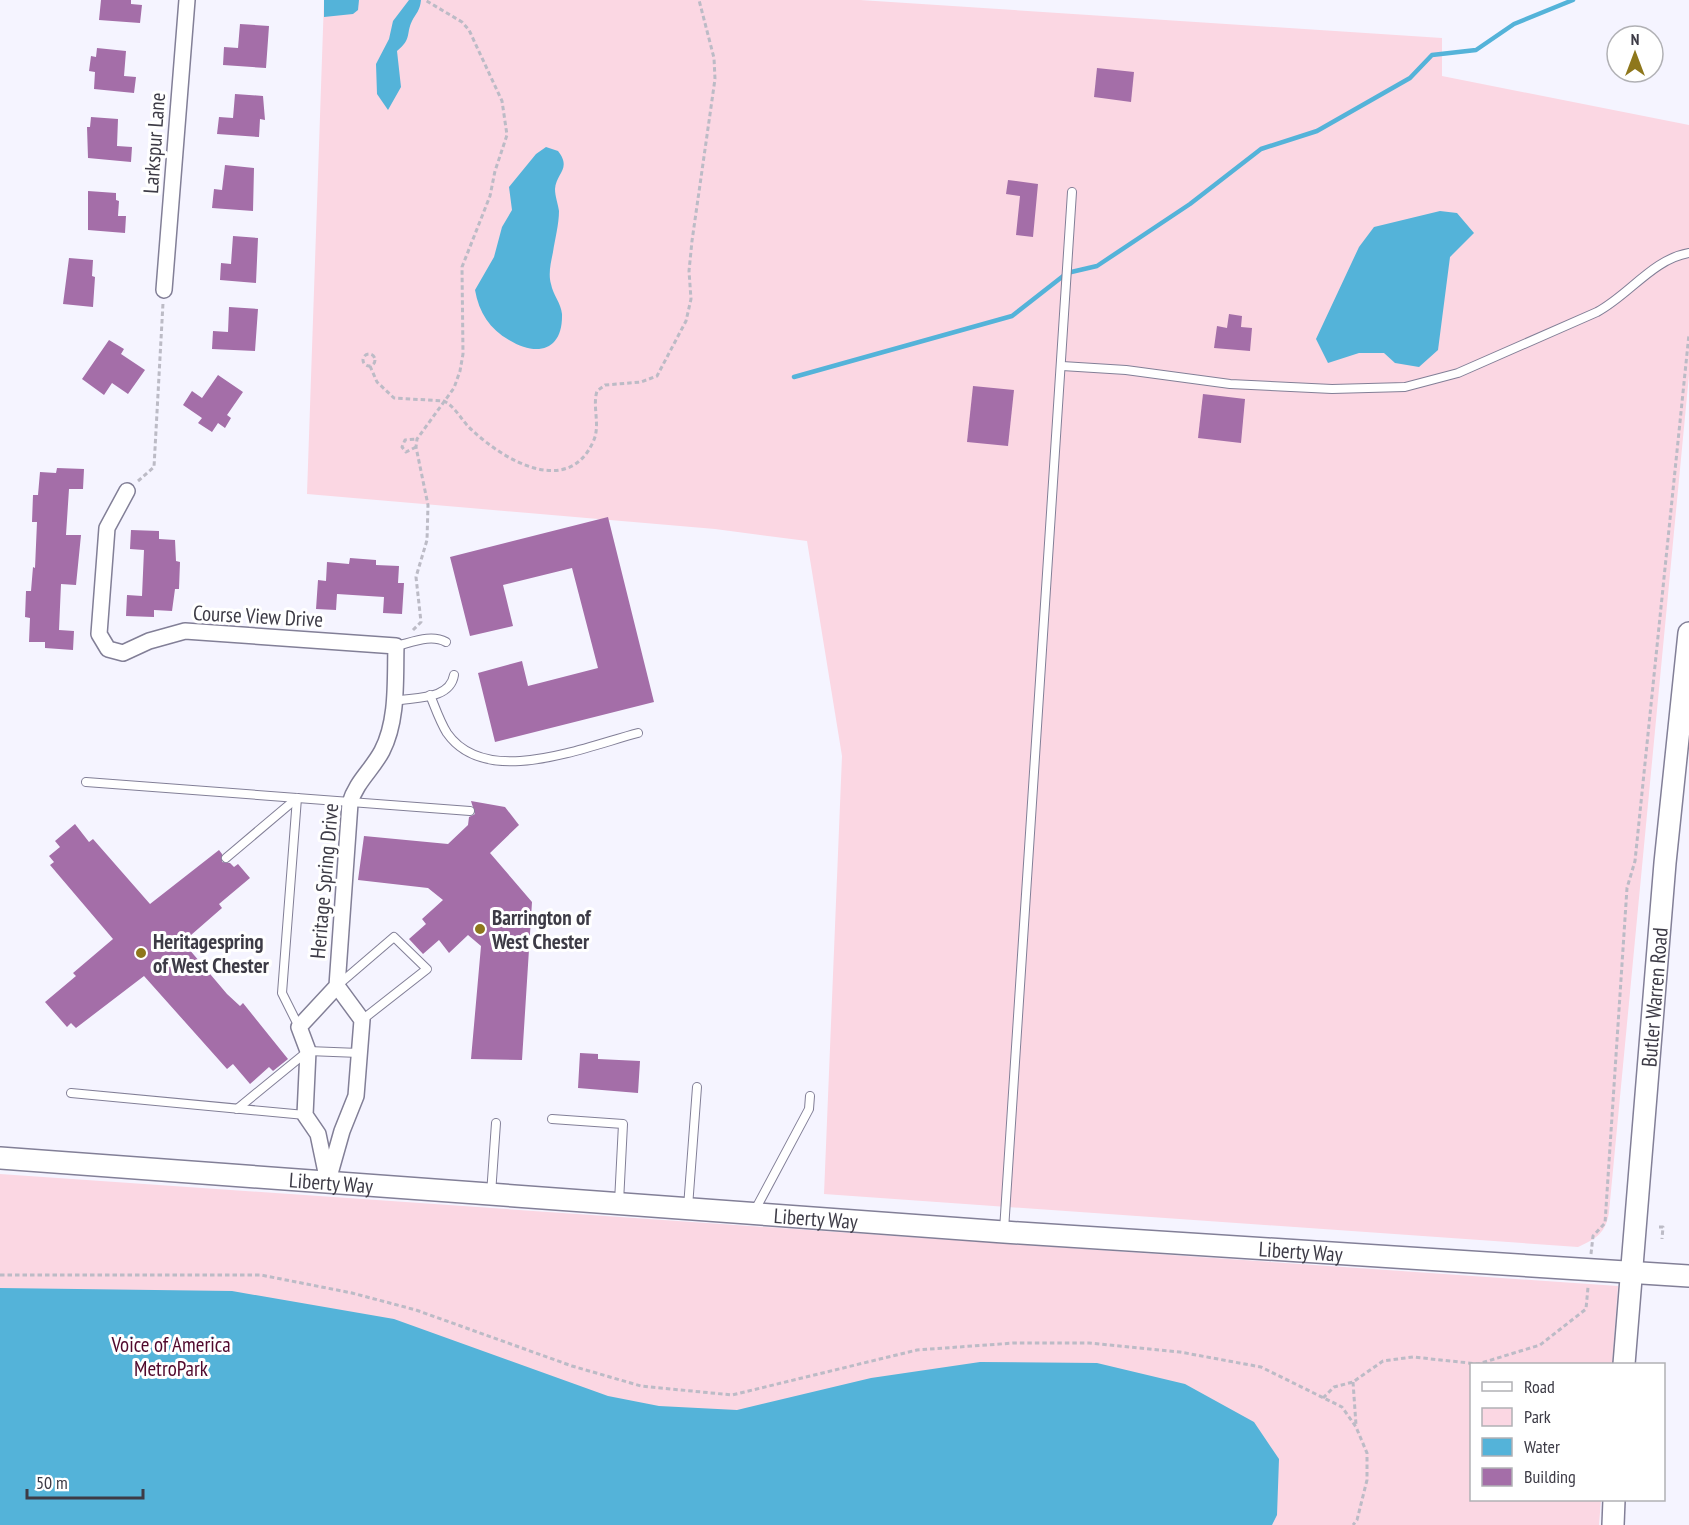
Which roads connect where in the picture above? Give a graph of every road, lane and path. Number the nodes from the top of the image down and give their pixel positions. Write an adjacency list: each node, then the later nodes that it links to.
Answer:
1 (187, 0): 6 (street, Larkspur Lane)
2 (425, 0): 10 (path)
3 (699, 0): 10 (path)
4 (1072, 192): 9 (lane)
5 (1689, 253): 9 (lane)
6 (164, 290): 13 (path)
7 (1689, 334): 46 (path)
8 (370, 366): 8 (path); 10 (path)
9 (1062, 366): 45 (lane)
10 (444, 401): 11 (path)
11 (417, 439): 12 (path); 12 (path)
12 (416, 447): 16 (path)
13 (128, 491): 16 (street, Course View Drive)
14 (1689, 633): 48 (main road, Butler Warren Road)
15 (446, 642): 16 (lane)
16 (396, 645): 19 (street, Heritage Spring Drive)
17 (454, 675): 18 (lane)
18 (430, 695): 19 (lane); 20 (lane)
19 (395, 701): 23 (street, Heritage Spring Drive)
20 (638, 734)
21 (86, 782): 22 (lane)
22 (297, 798): 23 (lane); 25 (lane); 28 (lane)
23 (350, 803): 24 (lane); 26 (street, Heritage Spring Drive)
24 (470, 811)
25 (226, 858)
26 (337, 986): 27 (street, Heritage Spring Drive); 27 (lane); 28 (street, Heritage Spring Drive)
27 (362, 1020): 30 (street)
28 (299, 1027): 29 (street)
29 (308, 1051): 30 (lane); 34 (lane); 35 (street)
30 (359, 1053): 39 (street)
31 (697, 1087): 42 (lane)
32 (71, 1093): 34 (lane)
33 (810, 1096): 43 (lane)
34 (237, 1109): 35 (lane)
35 (305, 1115): 39 (street)
36 (552, 1119): 41 (lane)
37 (496, 1124): 40 (lane)
38 (0, 1158): 39 (main road, Liberty Way)
39 (328, 1182): 40 (main road, Liberty Way)
40 (491, 1194): 41 (main road, Liberty Way)
41 (619, 1203): 42 (main road, Liberty Way)
42 (688, 1209): 43 (main road, Liberty Way)
43 (753, 1213): 45 (main road, Liberty Way)
44 (1659, 1227): 47 (path)
45 (1004, 1232): 48 (main road, Liberty Way)
46 (1593, 1236)
47 (1662, 1239)
48 (1631, 1273): 50 (main road, Liberty Way); 54 (main road, Butler Warren Road)
49 (0, 1275): 56 (path)
50 (1689, 1276)
51 (1586, 1309): 53 (path)
52 (1470, 1363): 55 (path)
53 (1481, 1363)
54 (1624, 1363)
55 (1353, 1382): 56 (path); 57 (path)
56 (1323, 1398): 57 (path)
57 (1356, 1427): 59 (path)
58 (1614, 1501): 60 (main road)
59 (1353, 1525)
60 (1612, 1525)

